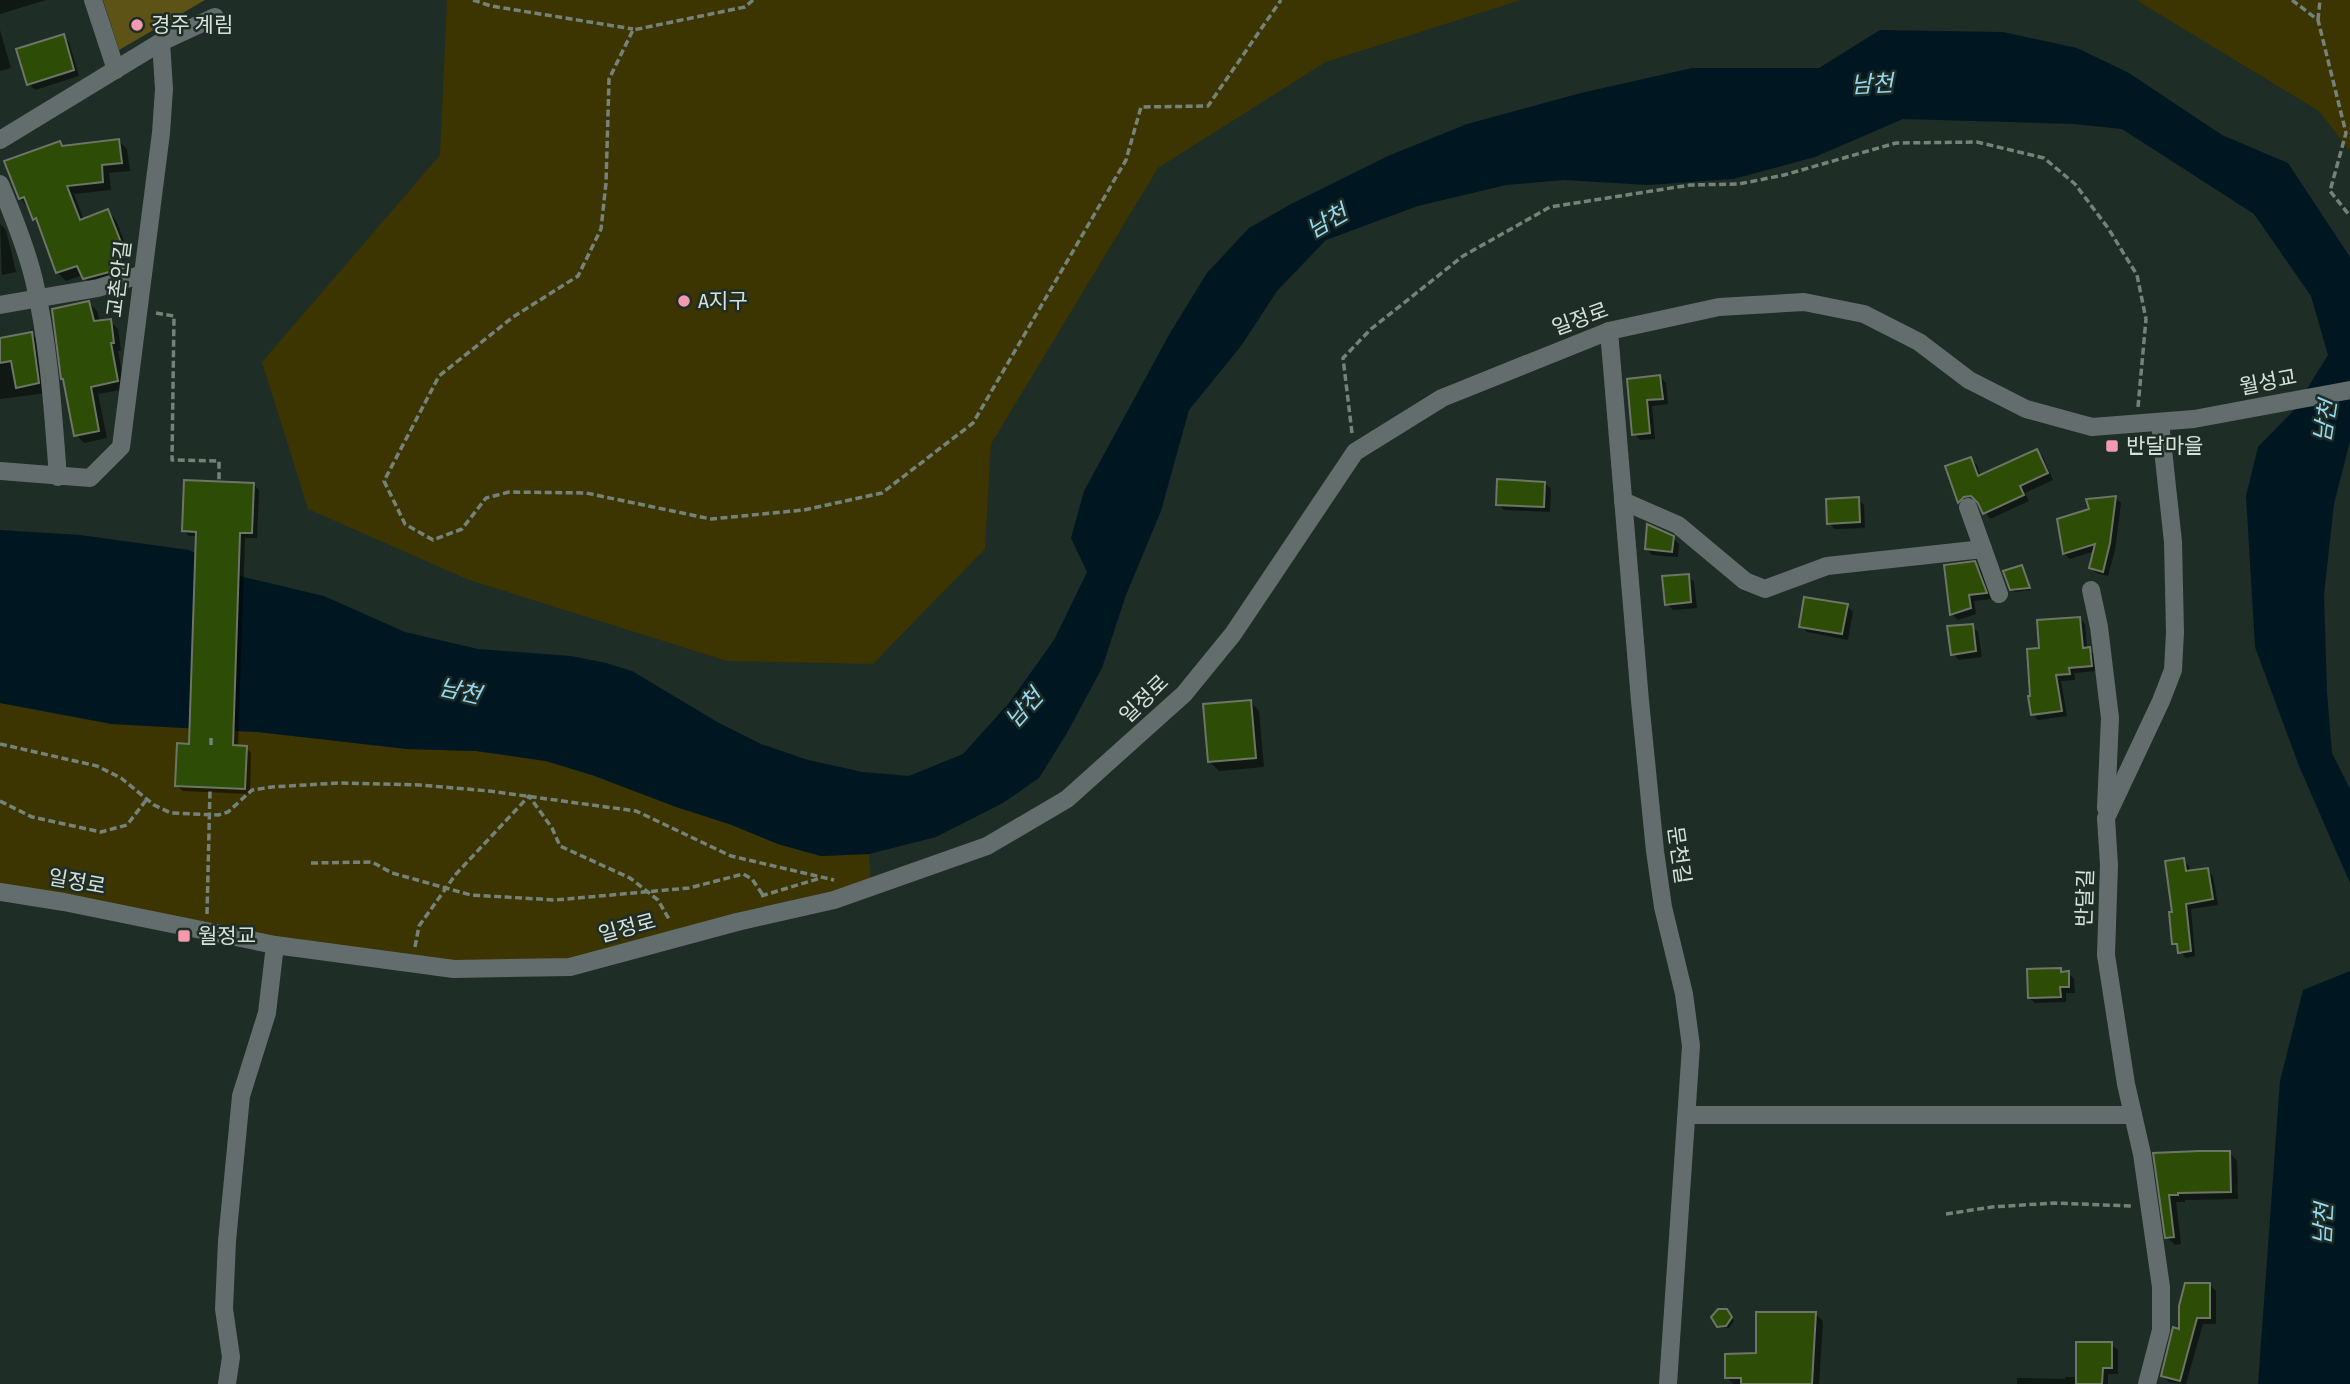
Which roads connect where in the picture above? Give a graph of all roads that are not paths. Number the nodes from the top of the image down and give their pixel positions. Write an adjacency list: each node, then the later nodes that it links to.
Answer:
1 (93, 0): 4 (street)
2 (215, 17): 3 (street)
3 (161, 42): 4 (street); 7 (street, 교촌안길)
4 (116, 70): 5 (street)
5 (0, 140)
6 (0, 184): 8 (street)
7 (143, 274): 8 (street); 15 (street, 교촌안길)
8 (37, 298): 9 (street); 15 (street)
9 (0, 305)
10 (1609, 331): 13 (street, 일정로); 16 (street, 문천길); 23 (street, 일정로)
11 (2350, 390): 12 (street, 월성교)
12 (2194, 419): 13 (street, 일정로)
13 (2160, 422): 21 (street, 반달길)
14 (0, 471): 15 (street, 교촌안길)
15 (58, 477)
16 (1623, 501): 18 (street); 24 (street, 문천길)
17 (1968, 507): 18 (street)
18 (1983, 549): 20 (street)
19 (2091, 590): 21 (street)
20 (1999, 594)
21 (2106, 818): 25 (street, 반달길)
22 (0, 892): 23 (street, 일정로)
23 (275, 945): 26 (street)
24 (1687, 1115): 25 (street); 27 (street, 문천길)
25 (2133, 1115): 28 (street, 반달길)
26 (227, 1384)
27 (1668, 1384)
28 (2147, 1384)

